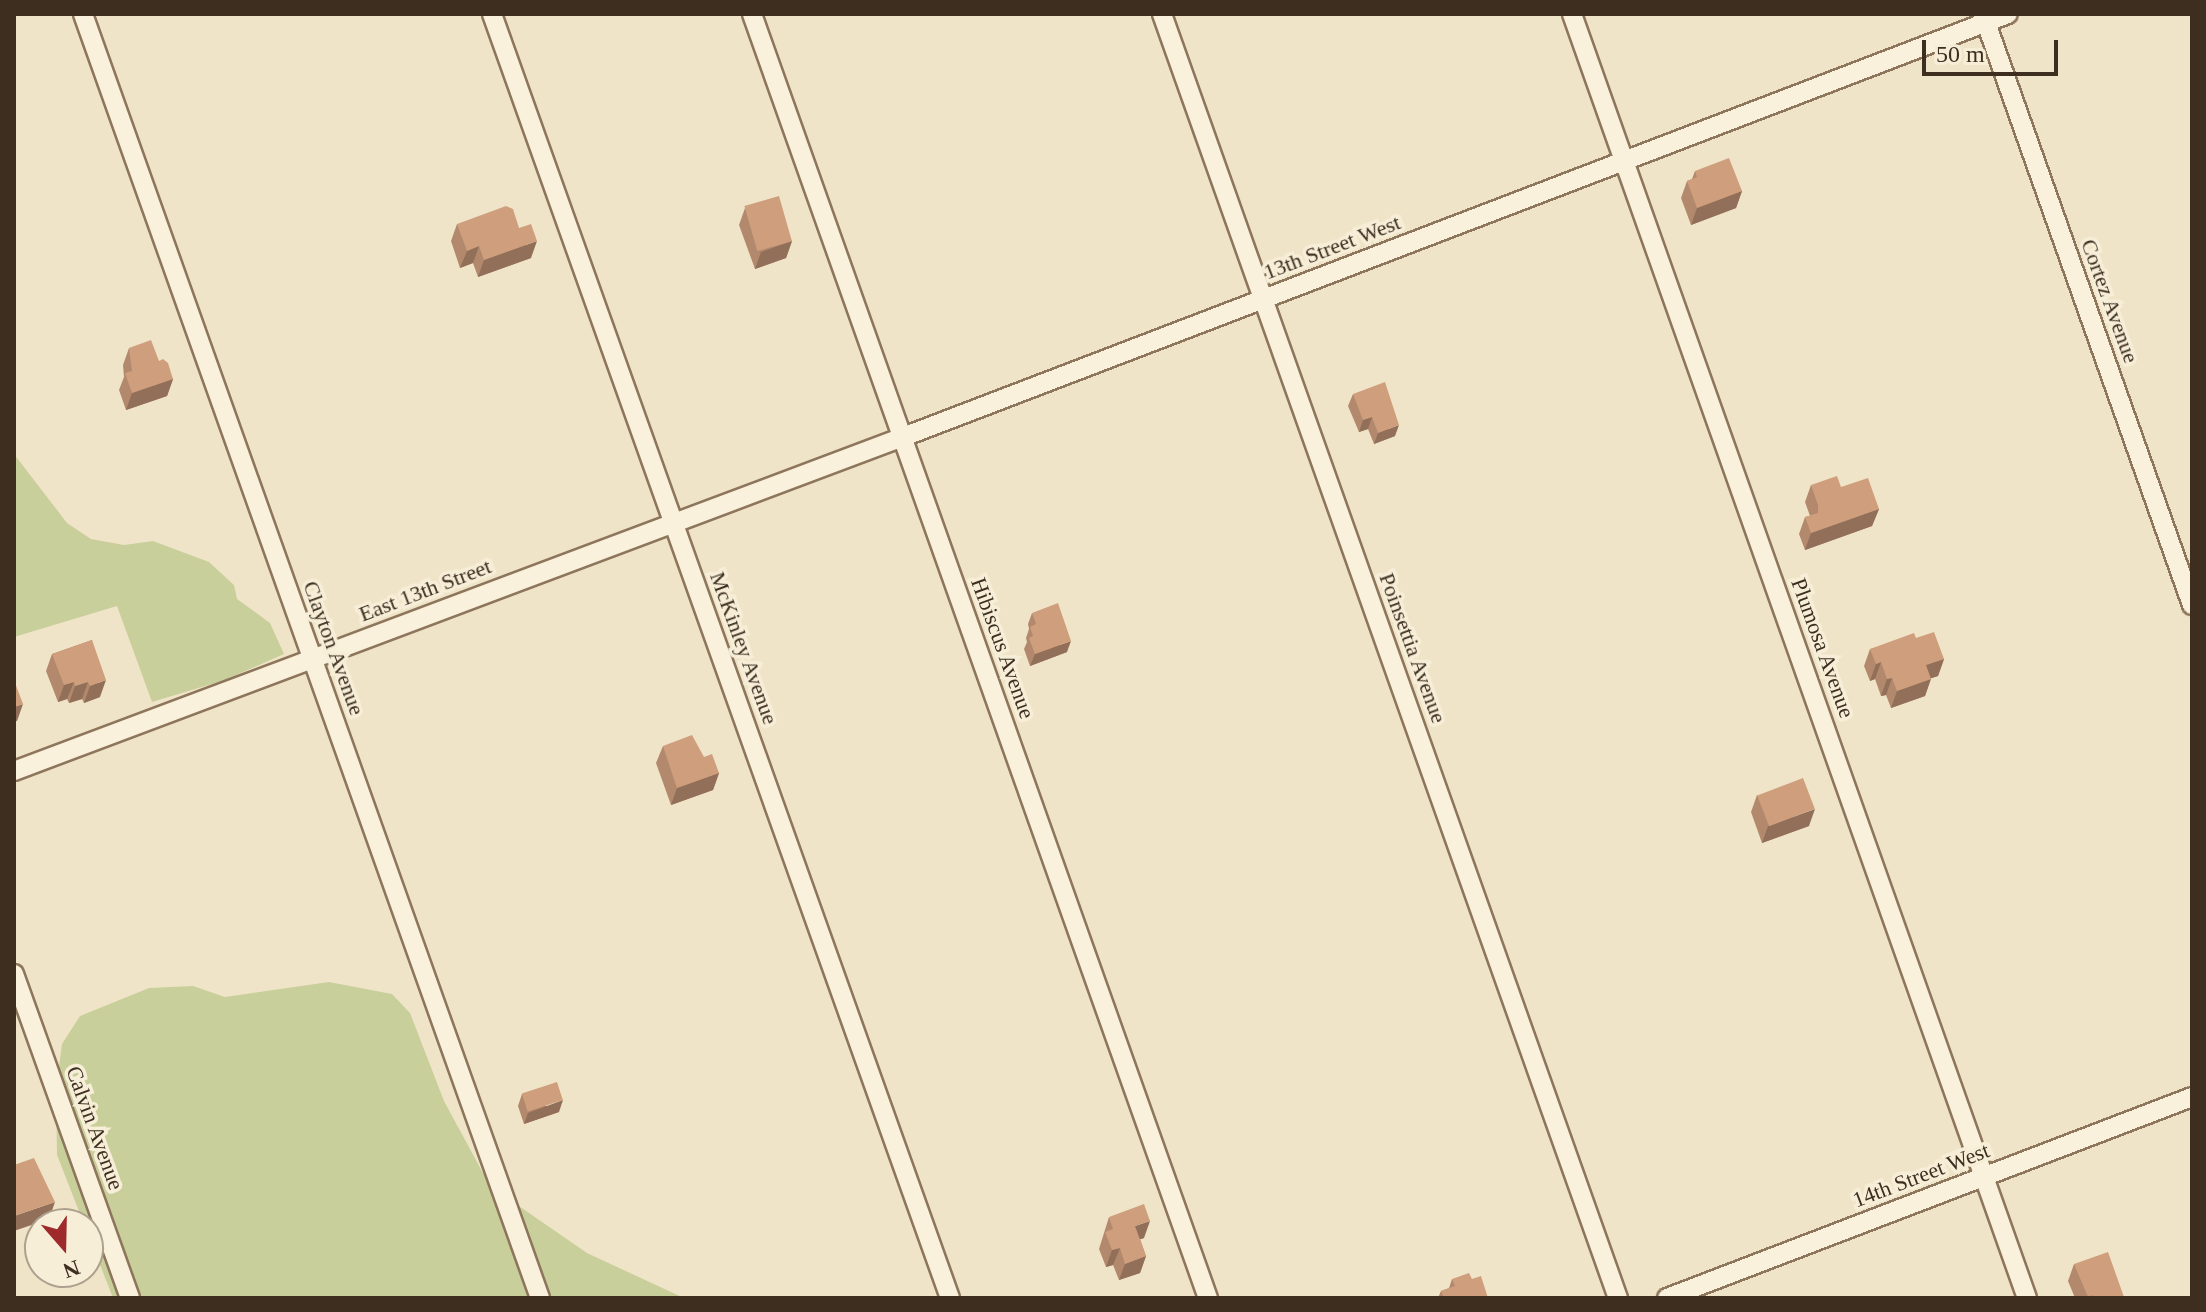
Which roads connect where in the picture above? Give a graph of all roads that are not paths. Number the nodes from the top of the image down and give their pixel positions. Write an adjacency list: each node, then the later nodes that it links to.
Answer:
1 (83, 14): 13 (street, Clayton Avenue)
2 (492, 14): 11 (street, McKinley Avenue)
3 (752, 14): 10 (street, Hibiscus Avenue)
4 (1162, 14): 9 (street, Poinsettia Avenue)
5 (1572, 14): 8 (street, Plumosa Avenue)
6 (2008, 14): 7 (street, 13th Street West)
7 (1984, 18): 8 (street, 13th Street West); 12 (street, Cortez Avenue)
8 (1624, 159): 9 (street, 13th Street West); 17 (street, Plumosa Avenue)
9 (1264, 299): 10 (street, 13th Street West); 22 (street, Poinsettia Avenue)
10 (903, 437): 11 (street, 13th Street West); 21 (street, Hibiscus Avenue)
11 (673, 522): 13 (street, East 13th Street); 20 (street, McKinley Avenue)
12 (2192, 605)
13 (312, 659): 14 (street, East 13th Street); 19 (street, Clayton Avenue)
14 (14, 771)
15 (14, 974): 18 (street, Calvin Avenue)
16 (2192, 1097): 17 (street, 14th Street West)
17 (1984, 1177): 23 (street, 14th Street West); 24 (street, Plumosa Avenue)
18 (130, 1298)
19 (540, 1298)
20 (950, 1298)
21 (1208, 1298)
22 (1618, 1298)
23 (1667, 1298)
24 (2027, 1298)

